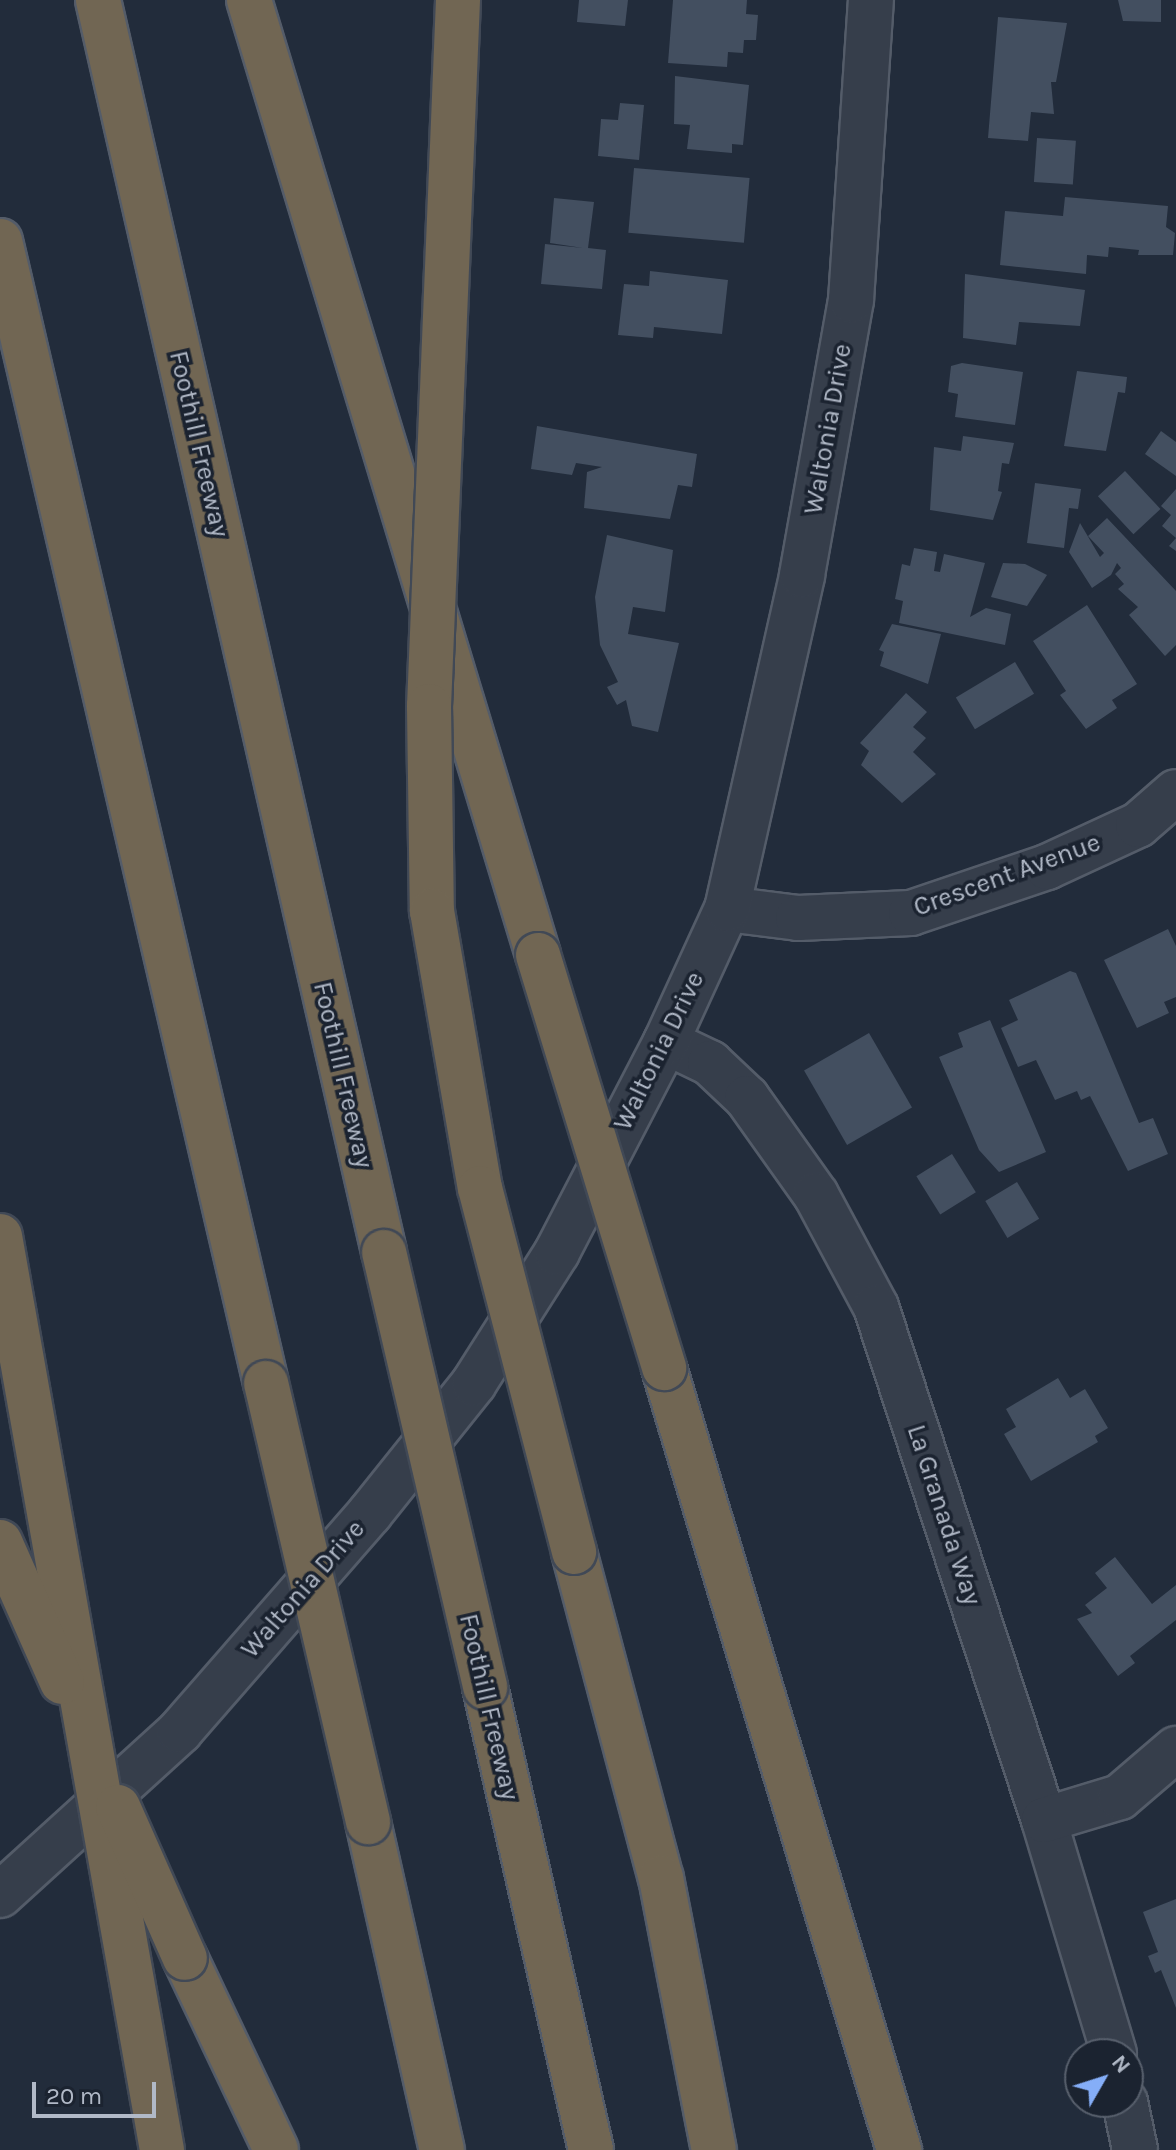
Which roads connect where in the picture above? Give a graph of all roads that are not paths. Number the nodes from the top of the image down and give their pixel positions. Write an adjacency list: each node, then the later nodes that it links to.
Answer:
1 (98, 0): 19 (highway, Foothill Freeway, bridge)
2 (249, 0): 21 (highway, bridge)
3 (458, 0): 20 (highway, bridge)
4 (871, 0): 7 (street, Waltonia Drive)
5 (0, 241): 18 (highway, bridge)
6 (1176, 792): 7 (street, Crescent Avenue)
7 (727, 909): 8 (street, Waltonia Drive)
8 (666, 1042): 12 (street, La Granada Way); 13 (street, Waltonia Drive)
9 (0, 1236): 16 (highway, bridge)
10 (0, 1542): 17 (highway, bridge)
11 (1176, 1749): 12 (street)
12 (1044, 1820): 14 (street, La Granada Way)
13 (0, 1895)
14 (1109, 2038)
15 (1128, 2118): 22 (street)
16 (162, 2150)
17 (276, 2150)
18 (442, 2150)
19 (591, 2150)
20 (714, 2150)
21 (899, 2150)
22 (1135, 2150)

